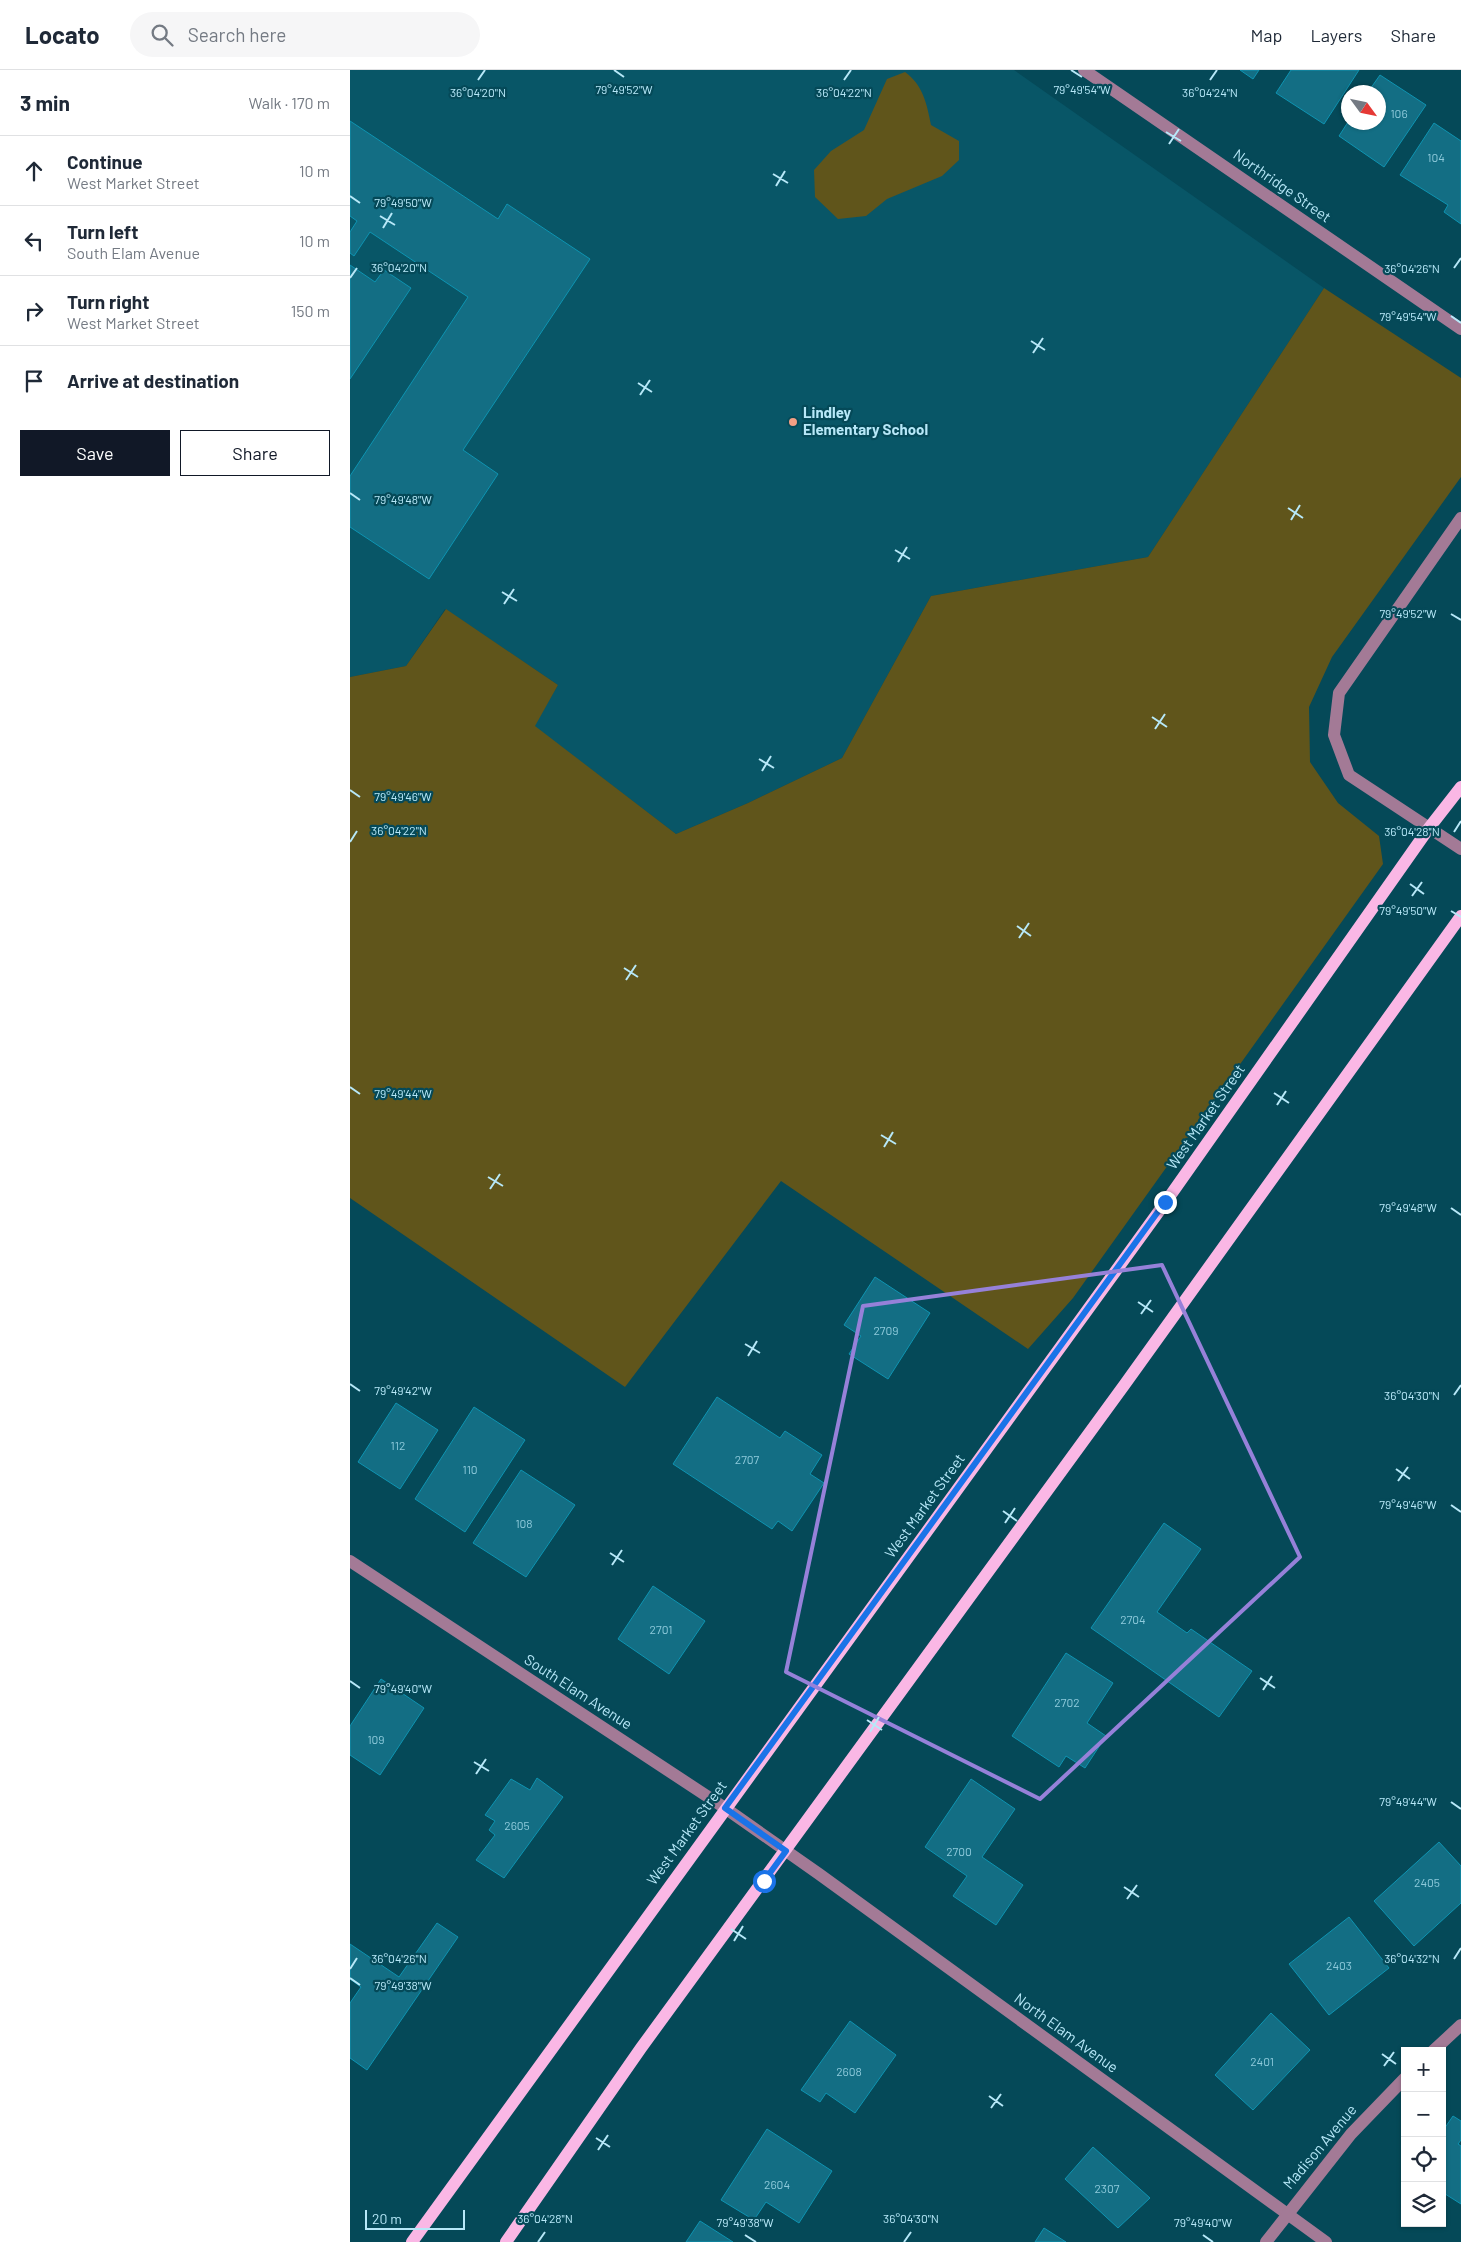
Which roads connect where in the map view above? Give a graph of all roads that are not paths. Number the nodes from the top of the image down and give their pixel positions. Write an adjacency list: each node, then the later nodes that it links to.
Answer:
1 (1084, 70): 2 (street, Northridge Street)
2 (1461, 329)
3 (1461, 518): 5 (street)
4 (1461, 787): 5 (main road, West Market Street)
5 (1429, 828): 6 (street); 9 (main road, West Market Street)
6 (1461, 849)
7 (1461, 916): 10 (main road)
8 (350, 1561): 9 (street, South Elam Avenue)
9 (725, 1808): 10 (street, South Elam Avenue); 15 (main road, West Market Street)
10 (786, 1851): 14 (street, North Elam Avenue); 16 (main road)
11 (1461, 2025): 12 (street)
12 (1437, 2047)
13 (1401, 2082): 14 (street, Madison Avenue)
14 (1286, 2214): 17 (street, Madison Avenue); 18 (street, North Elam Avenue)
15 (412, 2242)
16 (506, 2242)
17 (1266, 2242)
18 (1326, 2242)

